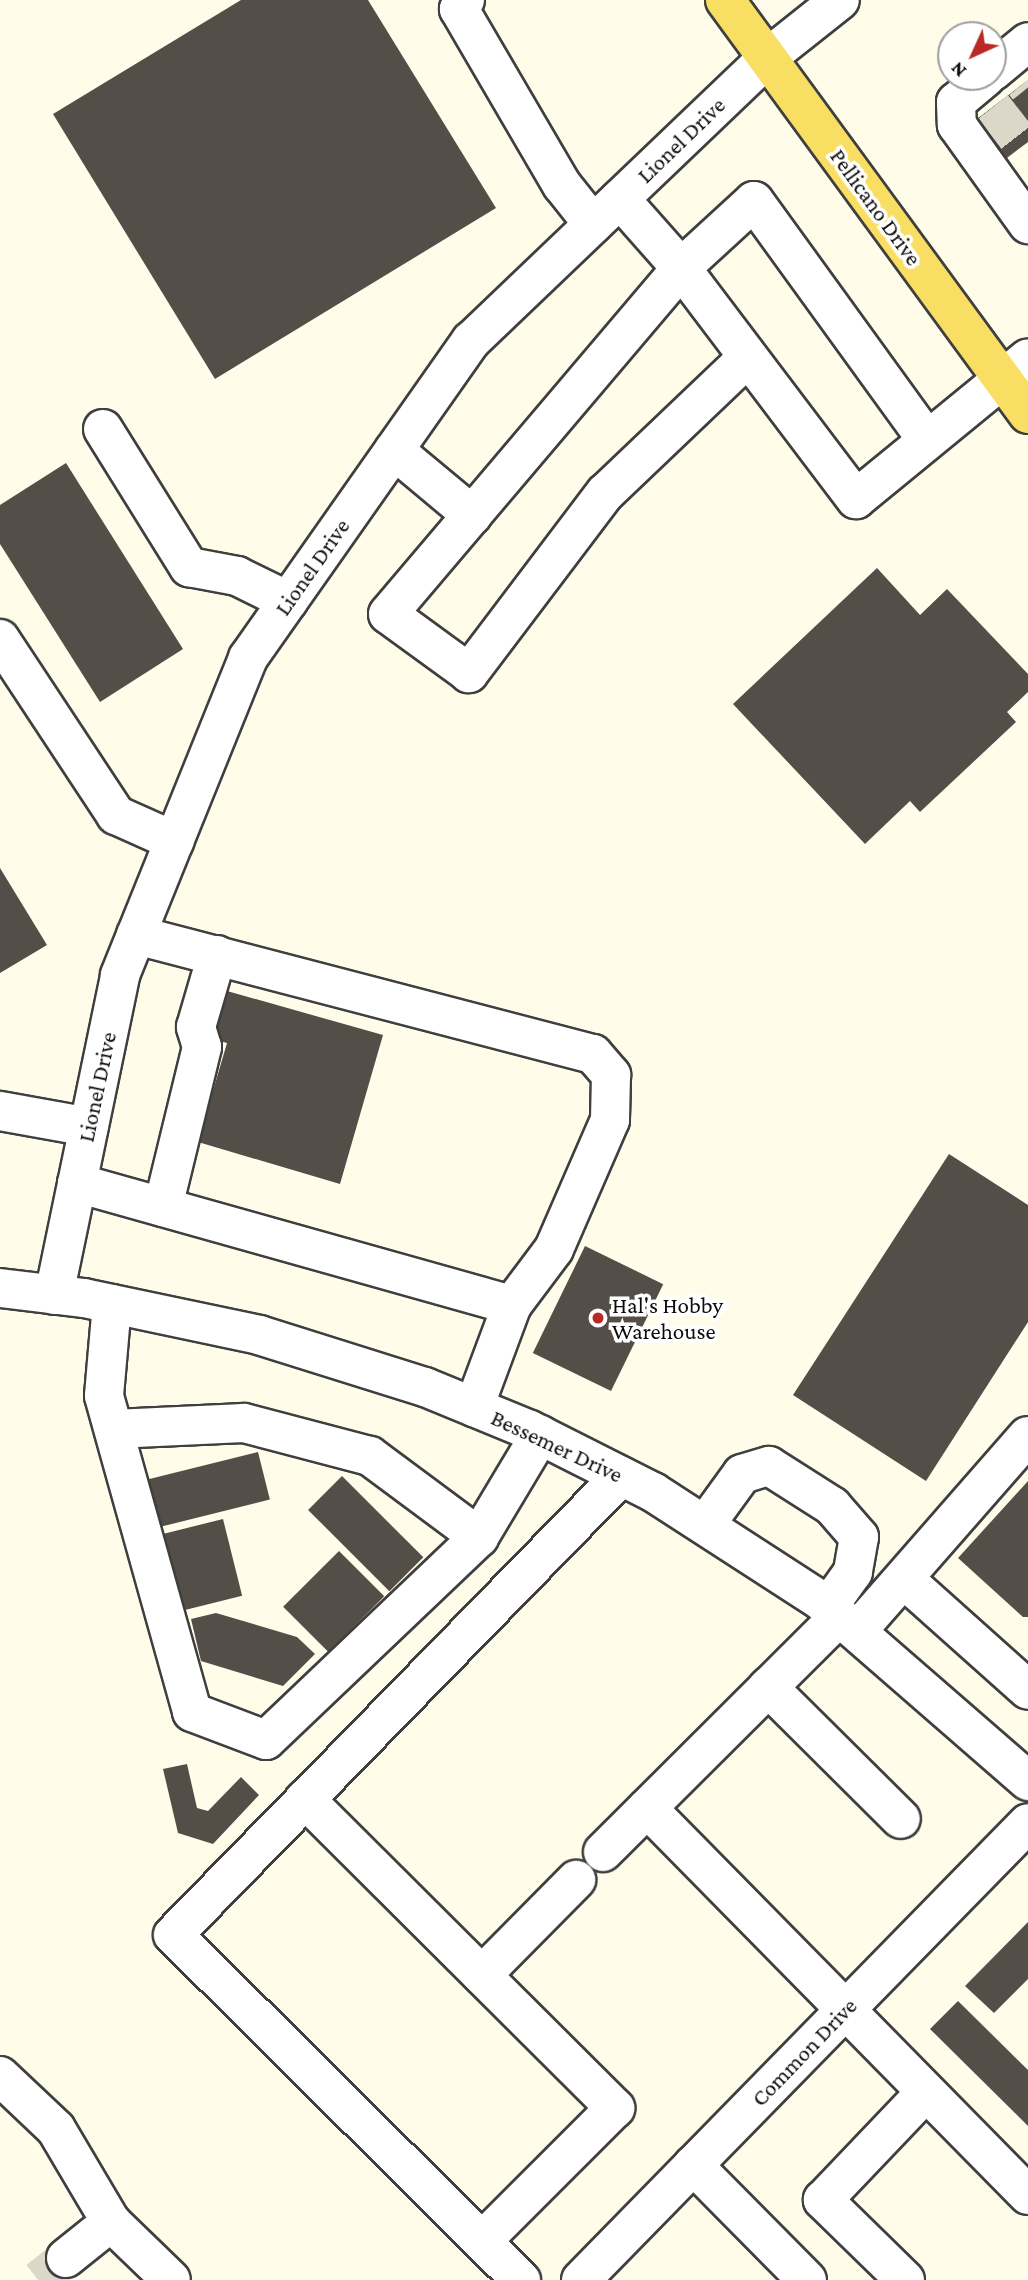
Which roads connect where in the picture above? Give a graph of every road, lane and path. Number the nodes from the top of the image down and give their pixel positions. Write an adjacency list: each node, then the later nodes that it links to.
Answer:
1 (465, 0): 6 (street)
2 (724, 0): 4 (main road, Pellicano Drive)
3 (840, 0): 4 (street, Lionel Drive)
4 (767, 58): 6 (street, Lionel Drive); 10 (main road, Pellicano Drive)
5 (974, 91): 7 (street)
6 (606, 211): 8 (street); 14 (street, Lionel Drive)
7 (1028, 224)
8 (681, 268): 9 (street); 13 (street); 15 (street)
9 (747, 358): 13 (street); 15 (street)
10 (1015, 368): 11 (main road, Pellicano Drive); 13 (street)
11 (1028, 414)
12 (103, 429): 16 (street)
13 (928, 440)
14 (394, 450): 15 (street); 16 (street, Lionel Drive)
15 (472, 515)
16 (288, 601): 18 (street, Lionel Drive)
17 (0, 639): 18 (street)
18 (174, 841): 19 (street, Lionel Drive)
19 (136, 935): 20 (street); 22 (street, Lionel Drive)
20 (217, 956): 24 (street); 28 (street)
21 (0, 1111): 22 (street)
22 (89, 1127): 23 (street, Lionel Drive)
23 (77, 1183): 24 (street); 26 (street, Lionel Drive)
24 (163, 1207): 28 (street)
25 (0, 1289): 26 (street, Bessemer Drive)
26 (54, 1295): 27 (street, Bessemer Drive)
27 (112, 1304): 29 (street, Bessemer Drive); 30 (street)
28 (512, 1306): 29 (street)
29 (474, 1407): 31 (street, Bessemer Drive)
30 (114, 1429): 35 (street); 35 (street)
31 (540, 1435): 33 (street, Bessemer Drive); 35 (street)
32 (1028, 1436): 36 (street)
33 (621, 1476): 34 (street, Bessemer Drive); 41 (street)
34 (705, 1525): 37 (street, Bessemer Drive); 37 (street)
35 (480, 1537)
36 (904, 1579): 37 (street); 39 (street)
37 (842, 1618): 38 (street); 40 (street, Bessemer Drive)
38 (768, 1687): 42 (street); 43 (street)
39 (1028, 1690)
40 (1028, 1781)
41 (305, 1800): 47 (street); 54 (street)
42 (647, 1808): 45 (street); 48 (street)
43 (901, 1819)
44 (1028, 1823): 48 (street, Common Drive)
45 (603, 1852)
46 (576, 1880): 47 (street)
47 (482, 1975): 54 (street)
48 (844, 2011): 50 (street); 51 (street, Common Drive)
49 (0, 2076): 53 (street)
50 (924, 2094): 52 (street); 60 (street)
51 (693, 2165): 58 (street, Common Drive); 59 (street)
52 (1028, 2195)
53 (111, 2222): 55 (street); 56 (street)
54 (482, 2241): 57 (street)
55 (66, 2258)
56 (167, 2279)
57 (521, 2280)
58 (580, 2280)
59 (807, 2280)
60 (905, 2280)

